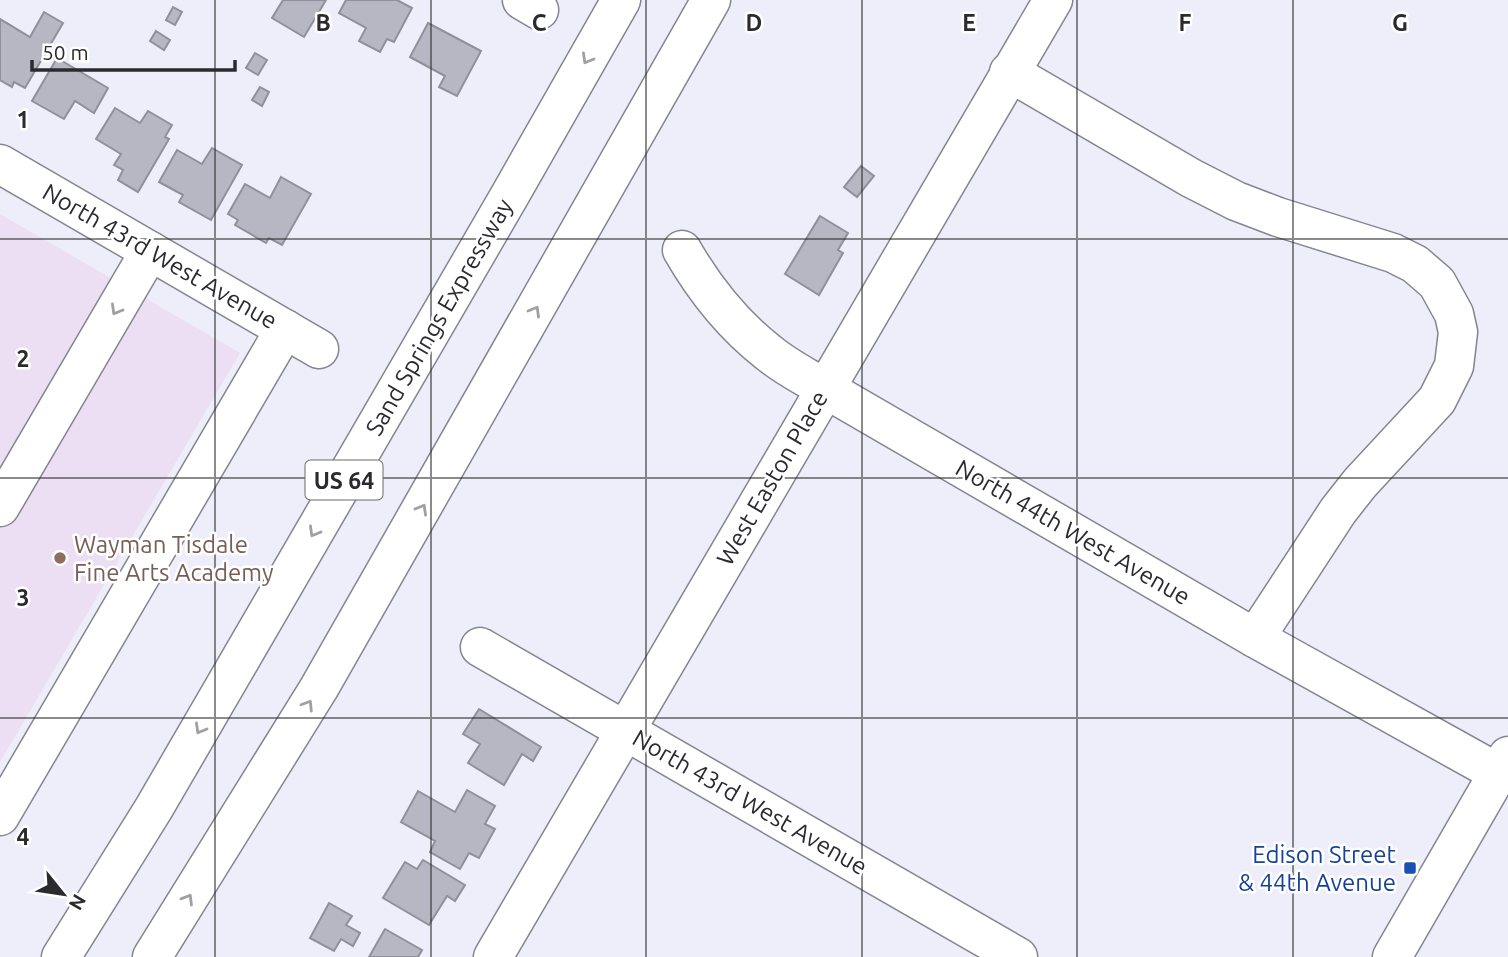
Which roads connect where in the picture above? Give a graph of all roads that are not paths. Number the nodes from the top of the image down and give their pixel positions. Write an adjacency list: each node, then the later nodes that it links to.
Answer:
1 (621, 0): 17 (main road, Sand Springs Expressway / US 64, one-way to 17)
2 (711, 0): 18 (main road, one-way to 2)
3 (1053, 0): 4 (main road, West Easton Place)
4 (1009, 72): 10 (main road, West Easton Place); 12 (main road)
5 (0, 164): 7 (main road, North 43rd West Avenue)
6 (682, 250): 10 (main road, North 44th West Avenue)
7 (150, 251): 8 (main road, North 43rd West Avenue); 11 (main road, one-way to 11)
8 (285, 329): 9 (main road, North 43rd West Avenue); 16 (main road)
9 (319, 349)
10 (824, 388): 12 (main road, North 44th West Avenue); 14 (main road, West Easton Place)
11 (0, 507)
12 (1255, 638): 15 (main road, North 44th West Avenue)
13 (480, 647): 14 (main road, North 43rd West Avenue)
14 (624, 729): 19 (main road, West Easton Place); 20 (main road, North 43rd West Avenue)
15 (1503, 765): 21 (main road)
16 (0, 816)
17 (61, 957)
18 (152, 957)
19 (493, 957)
20 (1018, 957)
21 (1392, 957)

